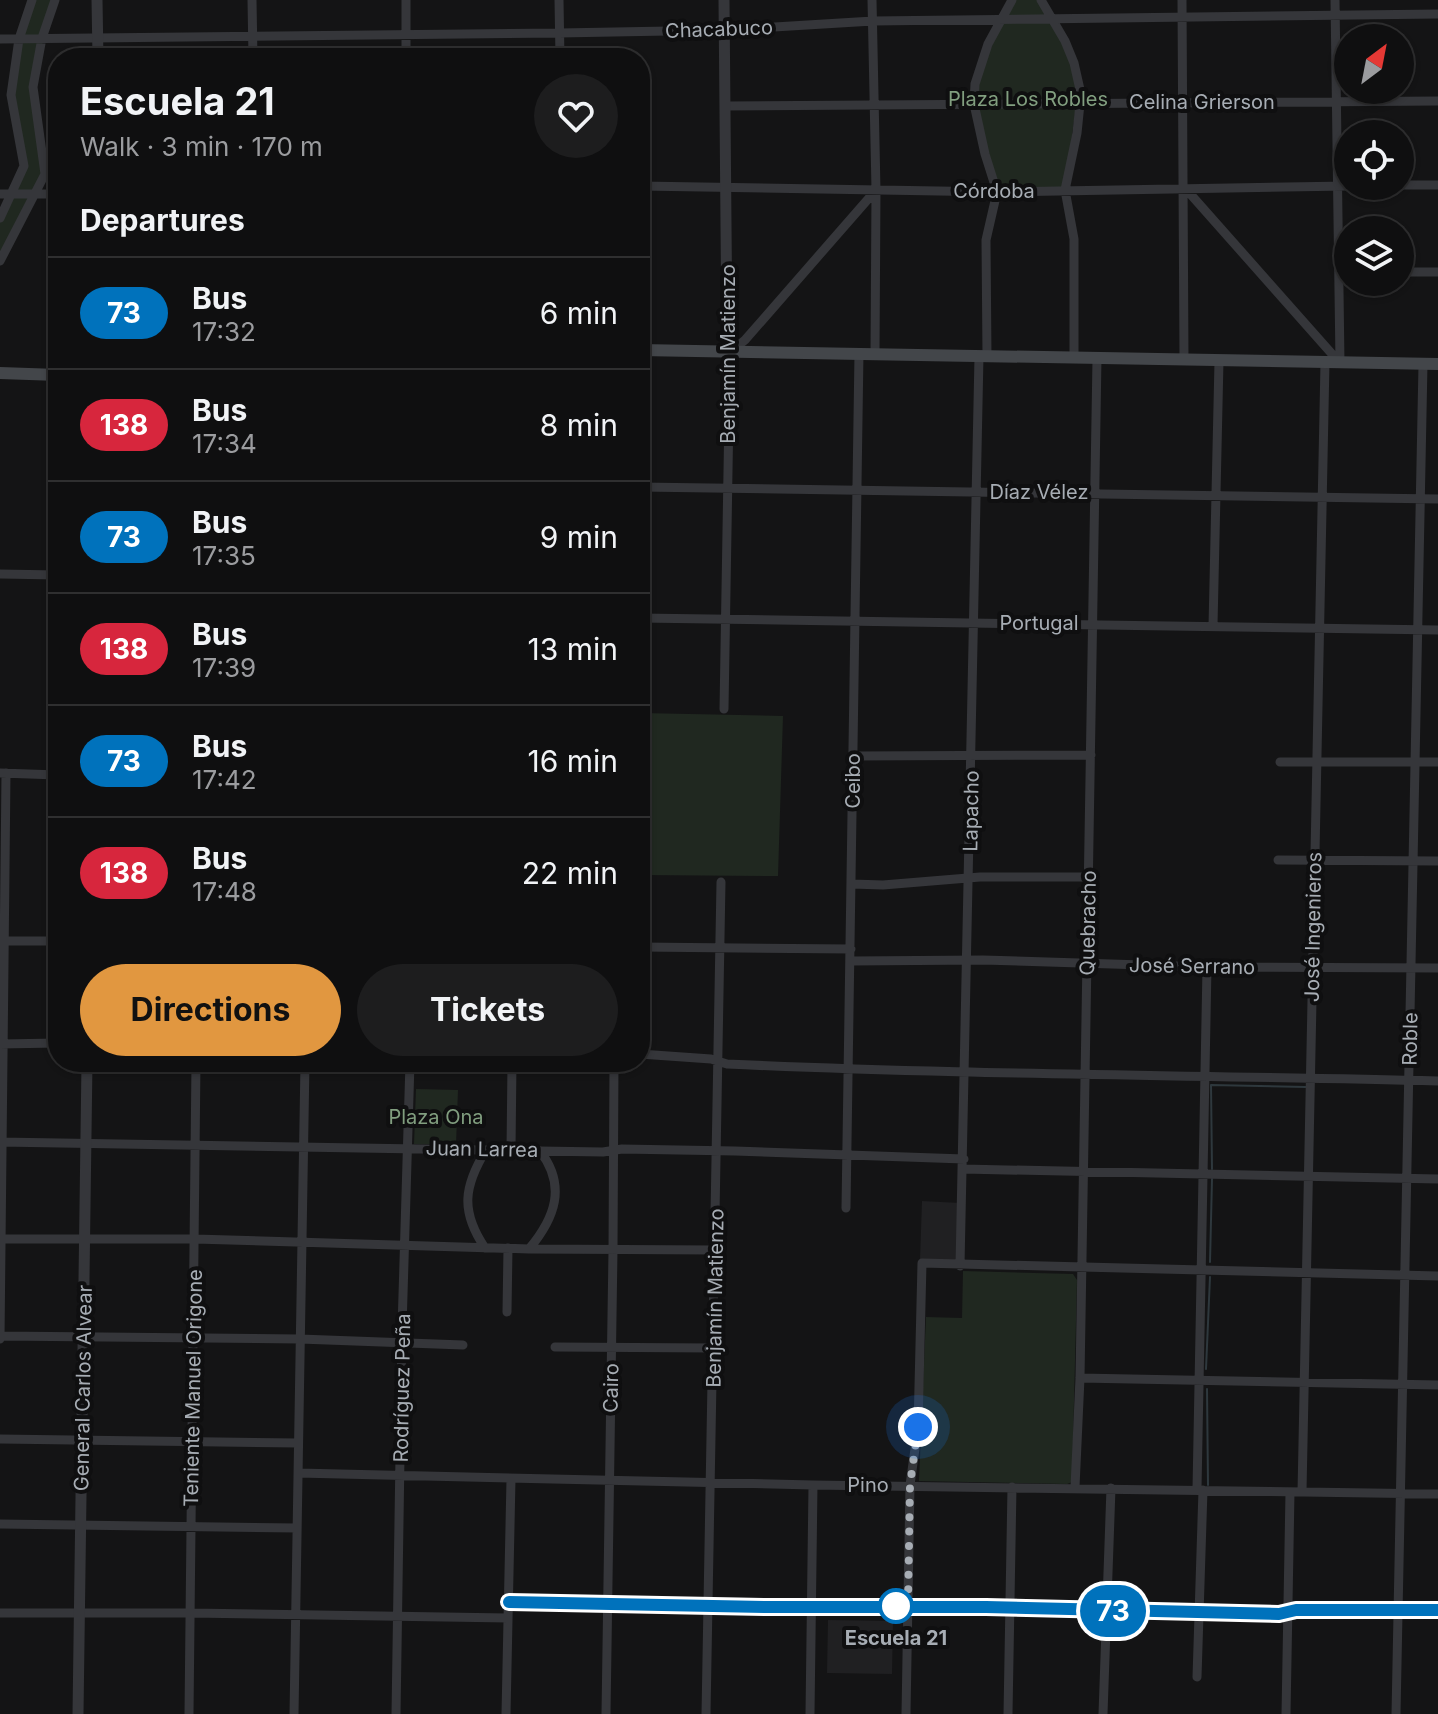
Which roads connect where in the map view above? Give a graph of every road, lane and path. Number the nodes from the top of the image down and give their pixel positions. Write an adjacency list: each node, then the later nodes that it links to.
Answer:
1 (32, 0): 27 (street)
2 (55, 0): 24 (street)
3 (97, 0): 25 (street)
4 (252, 0): 23 (street)
5 (406, 0): 22 (street)
6 (559, 0): 21 (street)
7 (724, 0): 20 (street, Benjamín Matienzo)
8 (872, 0): 18 (street)
9 (1012, 0): 15 (street)
10 (1041, 0): 16 (street)
11 (1182, 0): 17 (street)
12 (1335, 0): 14 (street)
13 (1438, 14): 14 (street, Chacabuco)
14 (1335, 15): 17 (street, Chacabuco); 19 (street)
15 (1000, 18): 16 (street, Chacabuco); 18 (street, Chacabuco); 38 (street)
16 (1054, 18): 17 (street, Chacabuco); 36 (street)
17 (1182, 18): 32 (street)
18 (873, 21): 20 (street, Chacabuco); 37 (street)
19 (1335, 24)
20 (724, 30): 21 (street, Chacabuco); 39 (street, Benjamín Matienzo)
21 (559, 33): 22 (street, Chacabuco); 31 (street)
22 (406, 34): 23 (street, Chacabuco); 30 (street)
23 (252, 37): 25 (street, Chacabuco); 29 (street)
24 (42, 38): 25 (street, Chacabuco); 27 (street, Chacabuco); 50 (street)
25 (98, 38): 28 (street)
26 (0, 39): 27 (street, Chacabuco)
27 (19, 39): 52 (street)
28 (98, 48)
29 (253, 48)
30 (406, 48)
31 (560, 48)
32 (1183, 101): 35 (street, Celina Grierson); 36 (street, Celina Grierson); 45 (street)
33 (1414, 101): 34 (street, Celina Grierson)
34 (1438, 101)
35 (1334, 102)
36 (1081, 103): 38 (street, Celina Grierson); 47 (street)
37 (874, 104): 38 (street, Celina Grierson); 39 (street, Celina Grierson); 46 (street)
38 (974, 104): 48 (street)
39 (725, 106): 44 (street, Benjamín Matienzo)
40 (1414, 185): 41 (street)
41 (1438, 185)
42 (650, 186): 44 (street, Córdoba)
43 (1334, 186): 45 (street, Córdoba)
44 (726, 187): 46 (street, Córdoba); 59 (street, Benjamín Matienzo)
45 (1185, 188): 47 (street, Córdoba); 65 (street); 68 (street)
46 (876, 190): 48 (street, Córdoba); 59 (street); 61 (street)
47 (1065, 190): 48 (street, Córdoba); 63 (street)
48 (997, 192): 62 (street, Lapacho)
49 (0, 194): 52 (street)
50 (36, 194): 51 (street); 52 (street); 54 (street)
51 (48, 194)
52 (13, 195): 53 (street)
53 (0, 218)
54 (0, 261)
55 (1414, 272): 56 (street)
56 (1438, 272)
57 (1343, 296): 68 (street)
58 (650, 350): 59 (main road)
59 (730, 352): 60 (main road); 74 (street, Benjamín Matienzo)
60 (859, 353): 61 (main road); 75 (street, Ceibo)
61 (875, 354): 62 (main road)
62 (983, 356): 63 (main road); 76 (street, Lapacho)
63 (1074, 358): 64 (main road)
64 (1097, 358): 65 (main road); 77 (street, Quebracho)
65 (1184, 359): 66 (main road)
66 (1219, 361): 67 (main road); 78 (street)
67 (1325, 362): 68 (main road); 79 (street, José Ingenieros)
68 (1340, 363): 69 (main road)
69 (1423, 364): 70 (main road); 80 (street, Roble)
70 (1438, 364)
71 (0, 373): 72 (main road)
72 (48, 375)
73 (650, 487): 74 (street, Díaz Vélez)
74 (728, 488): 75 (street, Díaz Vélez); 85 (street, Benjamín Matienzo)
75 (856, 489): 76 (street, Díaz Vélez); 86 (street, Ceibo)
76 (978, 491): 77 (street, Díaz Vélez); 88 (street, Lapacho)
77 (1096, 492): 78 (street, Díaz Vélez); 87 (street, Quebracho)
78 (1215, 494): 79 (street, Díaz Vélez); 89 (street)
79 (1322, 496): 80 (street, Díaz Vélez); 90 (street, José Ingenieros)
80 (1419, 498): 81 (street, Díaz Vélez); 91 (street, Roble)
81 (1438, 499)
82 (0, 574): 83 (street)
83 (48, 575)
84 (650, 618): 85 (street, Portugal)
85 (726, 619): 86 (street, Portugal); 93 (street, Benjamín Matienzo)
86 (854, 620): 88 (street, Portugal); 96 (street, Ceibo)
87 (1094, 623): 88 (street, Portugal); 89 (street, Portugal); 95 (street, Quebracho)
88 (974, 624): 94 (street, Lapacho)
89 (1213, 626): 90 (street, Portugal)
90 (1319, 627): 91 (street, Portugal); 100 (street, José Ingenieros)
91 (1419, 630): 92 (street, Portugal); 97 (street, Roble)
92 (1438, 630)
93 (724, 709)
94 (972, 755): 95 (street); 96 (street); 108 (street, Lapacho)
95 (1091, 755): 107 (street, Quebracho)
96 (853, 756): 110 (street, Ceibo)
97 (1416, 761): 99 (street); 100 (street); 106 (street, Roble)
98 (1280, 762): 100 (street)
99 (1438, 762)
100 (1317, 763): 103 (street, José Ingenieros)
101 (3, 773): 102 (street); 111 (street)
102 (48, 775)
103 (1314, 859): 104 (street); 106 (street); 120 (street, José Ingenieros)
104 (1278, 860)
105 (1438, 861): 106 (street)
106 (1413, 862): 121 (street, Roble)
107 (1089, 877): 108 (street); 118 (street, Quebracho)
108 (970, 878): 110 (street); 117 (street, Lapacho)
109 (721, 882): 114 (street, Benjamín Matienzo)
110 (852, 884): 115 (street, Ceibo)
111 (2, 941): 112 (street); 124 (street)
112 (48, 941)
113 (650, 947): 114 (street)
114 (720, 949): 115 (street); 126 (street, Benjamín Matienzo)
115 (851, 949): 116 (street, Ceibo)
116 (851, 961): 117 (street, José Serrano); 127 (street, Ceibo)
117 (969, 961): 118 (street, José Serrano); 128 (street, Lapacho)
118 (1087, 964): 119 (street, José Serrano); 135 (street, Quebracho)
119 (1207, 967): 120 (street, José Serrano); 136 (street)
120 (1313, 968): 121 (street, José Serrano); 137 (street, José Ingenieros)
121 (1411, 968): 122 (street, José Serrano); 138 (street, Roble)
122 (1438, 968)
123 (48, 1043): 124 (street)
124 (2, 1044): 140 (street)
125 (650, 1055): 126 (street)
126 (719, 1062): 127 (street); 149 (street, Benjamín Matienzo)
127 (850, 1070): 128 (street); 150 (street, Ceibo)
128 (966, 1070): 135 (street); 151 (street, Lapacho)
129 (87, 1072): 141 (street, General Carlos Alvear)
130 (196, 1072): 142 (street, Teniente Manuel Origone)
131 (305, 1072): 143 (street)
132 (410, 1072): 144 (street, Rodríguez Peña)
133 (512, 1072): 146 (street)
134 (614, 1072): 148 (street, Cairo)
135 (1086, 1072): 136 (street); 152 (street, Quebracho)
136 (1206, 1077): 137 (street); 153 (street)
137 (1312, 1078): 138 (street); 154 (street, José Ingenieros)
138 (1409, 1081): 139 (street); 155 (street, Roble)
139 (1438, 1081)
140 (2, 1142): 141 (street, Juan Larrea); 158 (street)
141 (86, 1142): 142 (street, Juan Larrea); 159 (street, General Carlos Alvear)
142 (195, 1144): 143 (street, Juan Larrea); 160 (street, Teniente Manuel Origone)
143 (305, 1145): 144 (street, Juan Larrea); 161 (street)
144 (408, 1147): 145 (street, Juan Larrea); 162 (street, Rodríguez Peña)
145 (486, 1150): 146 (street, Juan Larrea); 163 (street)
146 (511, 1150): 147 (street, Juan Larrea)
147 (540, 1151): 148 (street, Juan Larrea); 165 (street)
148 (613, 1151): 149 (street, Juan Larrea); 166 (street, Cairo)
149 (718, 1153): 150 (street, Juan Larrea); 167 (street, Benjamín Matienzo)
150 (847, 1154): 151 (street, Juan Larrea); 157 (street, Ceibo)
151 (964, 1164): 152 (street, Juan Larrea); 168 (street, Lapacho)
152 (1084, 1172): 153 (street, Juan Larrea); 169 (street, Quebracho)
153 (1203, 1175): 154 (street, Juan Larrea); 170 (street)
154 (1310, 1176): 155 (street, Juan Larrea); 171 (street, José Ingenieros)
155 (1406, 1178): 156 (street, Juan Larrea); 172 (street, Roble)
156 (1438, 1179)
157 (846, 1208)
158 (1, 1239): 159 (street); 177 (street)
159 (85, 1239): 160 (street); 175 (street, General Carlos Alvear)
160 (195, 1239): 161 (street); 176 (street, Teniente Manuel Origone)
161 (302, 1242): 162 (street); 178 (street)
162 (405, 1247): 163 (street); 179 (street, Rodríguez Peña)
163 (485, 1248): 164 (street)
164 (508, 1248): 165 (street); 174 (street)
165 (529, 1249): 166 (street)
166 (613, 1250): 167 (street); 181 (street, Cairo)
167 (716, 1250): 183 (street, Benjamín Matienzo)
168 (960, 1266): 169 (street); 199 (street)
169 (1082, 1269): 170 (street); 184 (street, Quebracho)
170 (1202, 1272): 171 (street); 185 (street)
171 (1307, 1274): 172 (street); 186 (street, José Ingenieros)
172 (1405, 1276): 173 (street); 187 (street, Roble)
173 (1438, 1276)
174 (507, 1312)
175 (85, 1337): 176 (street); 177 (street); 190 (street, General Carlos Alvear)
176 (193, 1337): 178 (street); 191 (street, Teniente Manuel Origone)
177 (0, 1338)
178 (300, 1339): 179 (street); 192 (street)
179 (402, 1343): 180 (street); 194 (street, Rodríguez Peña)
180 (463, 1345)
181 (611, 1346): 182 (street); 183 (street); 196 (street, Cairo)
182 (555, 1347)
183 (713, 1348): 197 (street, Benjamín Matienzo)
184 (1080, 1378): 185 (street); 201 (street, Quebracho)
185 (1200, 1380): 186 (street); 203 (street)
186 (1305, 1383): 187 (street); 205 (street, José Ingenieros)
187 (1402, 1385): 188 (street); 206 (street, Roble)
188 (1438, 1385)
189 (0, 1439): 190 (street)
190 (82, 1440): 191 (street); 209 (street, General Carlos Alvear)
191 (192, 1441): 192 (street); 210 (street, Teniente Manuel Origone)
192 (298, 1443): 193 (street)
193 (298, 1473): 194 (street, Pino); 211 (street)
194 (400, 1476): 195 (street, Pino); 227 (street, Rodríguez Peña)
195 (511, 1479): 196 (street, Pino); 212 (street)
196 (609, 1481): 197 (street, Pino); 213 (street, Cairo)
197 (711, 1483): 198 (street, Pino); 214 (street, Benjamín Matienzo)
198 (813, 1485): 199 (street, Pino); 216 (street)
199 (910, 1485): 200 (street, Pino); 215 (street)
200 (1012, 1487): 201 (street, Pino); 217 (street)
201 (1075, 1487): 202 (street, Pino)
202 (1111, 1488): 203 (street, Pino); 221 (street)
203 (1200, 1490): 204 (street, Pino); 225 (street)
204 (1290, 1492): 205 (street, Pino); 219 (street)
205 (1302, 1492): 206 (street, Pino)
206 (1401, 1493): 207 (street, Pino); 218 (street, Roble)
207 (1438, 1494)
208 (0, 1524): 209 (street)
209 (81, 1526): 210 (street); 223 (street, General Carlos Alvear)
210 (191, 1527): 211 (street); 224 (street, Teniente Manuel Origone)
211 (297, 1528): 226 (street)
212 (509, 1602): 213 (street); 228 (street)
213 (608, 1604): 214 (street); 235 (street, Cairo)
214 (708, 1606): 216 (street); 236 (street, Benjamín Matienzo)
215 (908, 1606): 216 (street); 217 (street); 238 (street)
216 (811, 1607): 237 (street)
217 (1011, 1607): 221 (street); 239 (street)
218 (1399, 1609): 219 (street); 220 (street); 242 (street, Roble)
219 (1289, 1610): 225 (street); 241 (street)
220 (1438, 1610)
221 (1109, 1611): 225 (street); 240 (street)
222 (0, 1613): 223 (street)
223 (80, 1613): 224 (street); 230 (street, General Carlos Alvear)
224 (191, 1613): 226 (street); 231 (street, Teniente Manuel Origone)
225 (1199, 1613): 229 (street)
226 (296, 1615): 227 (street); 232 (street)
227 (398, 1617): 228 (street); 233 (street, Rodríguez Peña)
228 (508, 1618): 234 (street)
229 (1197, 1677)
230 (78, 1714)
231 (189, 1714)
232 (294, 1714)
233 (396, 1714)
234 (506, 1714)
235 (606, 1714)
236 (706, 1714)
237 (810, 1714)
238 (906, 1714)
239 (1008, 1714)
240 (1103, 1714)
241 (1286, 1714)
242 (1396, 1714)

